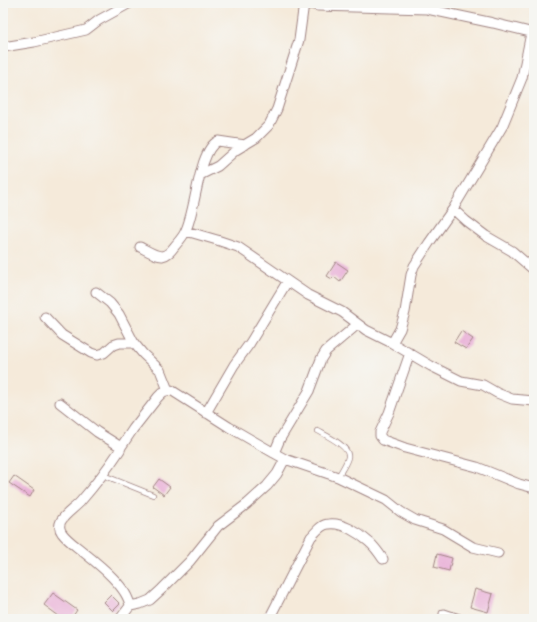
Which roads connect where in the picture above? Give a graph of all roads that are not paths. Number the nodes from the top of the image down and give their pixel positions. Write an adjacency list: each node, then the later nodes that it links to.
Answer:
1 (130, 3): 4 (street)
2 (305, 3): 3 (street); 5 (street)
3 (532, 33): 7 (street)
4 (3, 47)
5 (245, 145): 6 (street); 6 (street)
6 (200, 175): 8 (street)
7 (453, 209): 10 (street); 16 (street)
8 (186, 232): 9 (street); 11 (street)
9 (140, 247)
10 (534, 270)
11 (287, 282): 14 (street); 21 (street)
12 (96, 292): 15 (street)
13 (45, 317): 15 (street)
14 (358, 324): 16 (street); 24 (street)
15 (134, 343): 18 (street)
16 (392, 343): 17 (street)
17 (410, 353): 19 (street); 28 (street)
18 (168, 390): 21 (street); 23 (street)
19 (534, 401)
20 (60, 403): 23 (street)
21 (206, 413): 24 (street)
22 (318, 431): 27 (lane)
23 (121, 447): 26 (street)
24 (274, 453): 25 (street)
25 (285, 459): 27 (street); 32 (street)
26 (103, 475): 29 (lane); 32 (street)
27 (338, 477): 30 (street)
28 (534, 488)
29 (153, 495)
30 (498, 553)
31 (383, 559): 35 (street)
32 (130, 606): 34 (street)
33 (444, 614): 36 (street)
34 (120, 619)
35 (269, 619)
36 (458, 619)

